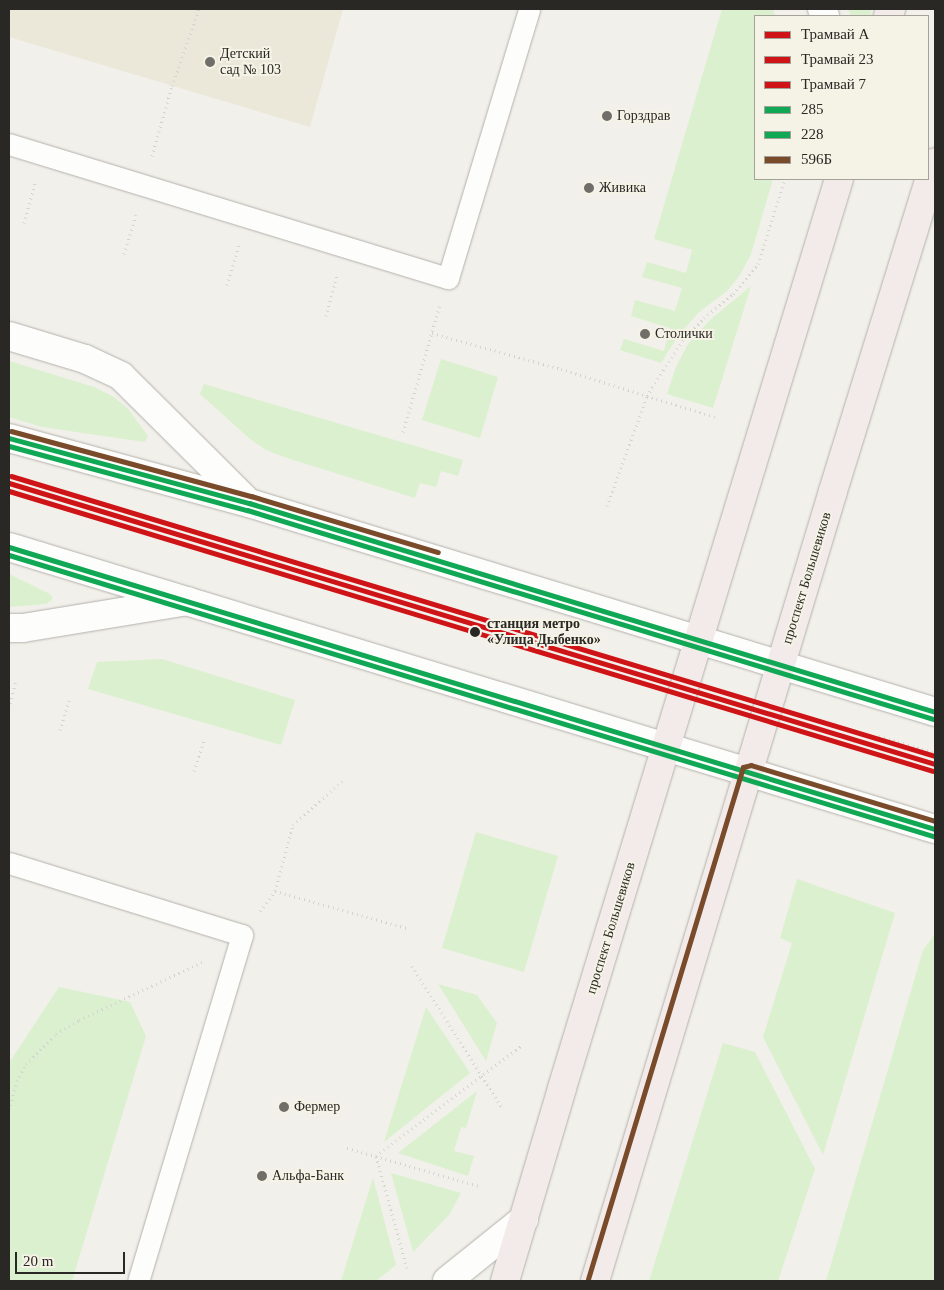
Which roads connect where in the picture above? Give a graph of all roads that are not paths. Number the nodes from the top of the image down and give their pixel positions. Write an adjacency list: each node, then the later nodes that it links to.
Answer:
1 (530, 9): 2 (lane)
2 (9, 144)
3 (935, 162): 12 (main road, проспект Большевиков)
4 (839, 180): 11 (main road, проспект Большевиков)
5 (9, 336): 7 (main road)
6 (9, 438): 7 (main road)
7 (250, 503): 11 (main road)
8 (9, 547): 9 (main road)
9 (188, 601): 10 (main road); 14 (main road)
10 (9, 628)
11 (698, 640): 12 (main road); 14 (main road, проспект Большевиков)
12 (781, 665): 13 (main road); 15 (main road, проспект Большевиков)
13 (935, 712)
14 (666, 747): 15 (main road); 18 (main road, проспект Большевиков)
15 (749, 772): 16 (main road); 22 (main road, проспект Большевиков)
16 (935, 828)
17 (9, 863): 19 (lane)
18 (524, 1219): 20 (main road); 21 (main road, проспект Большевиков)
19 (138, 1281)
20 (447, 1281)
21 (505, 1281)
22 (595, 1281)

